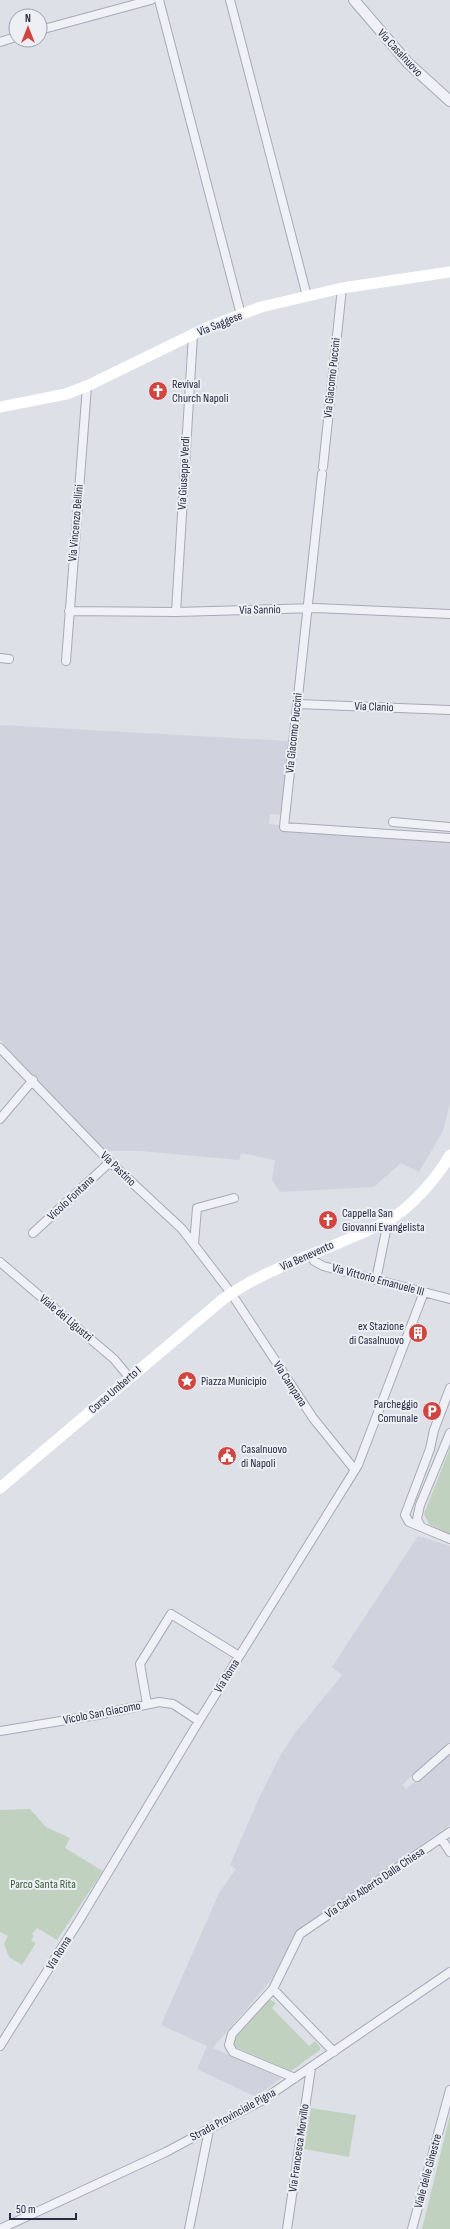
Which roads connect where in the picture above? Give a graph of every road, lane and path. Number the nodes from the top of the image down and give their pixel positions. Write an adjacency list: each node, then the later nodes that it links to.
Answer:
1 (151, 0): 5 (street)
2 (159, 0): 10 (street)
3 (230, 0): 9 (street)
4 (354, 0): 6 (street, Via Casalnuovo)
5 (48, 28)
6 (450, 101)
7 (450, 272): 8 (main road, Via Saggese)
8 (342, 288): 9 (main road, Via Saggese); 14 (street, Via Giacomo Puccini)
9 (307, 296): 10 (main road, Via Saggese)
10 (241, 315): 11 (main road, Via Saggese)
11 (192, 335): 12 (main road, Via Saggese); 16 (street, Via Giuseppe Verdi)
12 (87, 386): 13 (main road, Via Saggese); 15 (street, Via Vincenzo Bellini)
13 (0, 407)
14 (307, 609): 16 (street, Via Sannio); 17 (street, Via Sannio); 21 (street, Via Giacomo Puccini)
15 (69, 611): 16 (street, Via Sannio); 20 (street, Via Vincenzo Bellini)
16 (176, 612)
17 (450, 614)
18 (0, 658): 19 (street)
19 (9, 659)
20 (66, 661)
21 (297, 704): 22 (street, Via Clanio); 25 (street, Via Giacomo Puccini)
22 (450, 710)
23 (393, 822): 24 (street)
24 (450, 827)
25 (450, 838)
26 (0, 1048): 27 (street, Via Pastino)
27 (33, 1080): 28 (street); 30 (street, Via Pastino)
28 (0, 1119)
29 (450, 1155): 32 (main road, Via Benevento)
30 (110, 1162): 33 (street, Vicolo Fontana); 34 (street, Via Pastino)
31 (234, 1198): 34 (street)
32 (388, 1221): 35 (main road, Via Benevento); 37 (street)
33 (33, 1233)
34 (194, 1244): 39 (street, Via Pastino)
35 (311, 1255): 37 (street, Via Vittorio Emanuele III); 39 (main road, Via Benevento)
36 (0, 1262): 41 (street, Viale dei Ligustri)
37 (376, 1280): 38 (street, Via Vittorio Emanuele III)
38 (424, 1292): 40 (street, Via Vittorio Emanuele III); 44 (street, Via Roma)
39 (231, 1294): 41 (main road, Corso Umberto I); 44 (street, Via Campana)
40 (450, 1299)
41 (129, 1377): 45 (main road, Corso Umberto I)
42 (450, 1388): 46 (street)
43 (450, 1433): 46 (street)
44 (354, 1470): 48 (street, Via Roma)
45 (0, 1488)
46 (422, 1527): 47 (street)
47 (450, 1539)
48 (239, 1656): 49 (street); 50 (street, Via Roma)
49 (147, 1704): 50 (street, Vicolo San Giacomo); 51 (street, Vicolo San Giacomo)
50 (199, 1721): 59 (street, Via Roma)
51 (0, 1731)
52 (450, 1748): 53 (street)
53 (417, 1777)
54 (450, 1832): 55 (street, Via Carlo Alberto Dalla Chiesa)
55 (441, 1838): 56 (street); 58 (street, Via Carlo Alberto Dalla Chiesa)
56 (450, 1852)
57 (450, 1972): 60 (street, Strada Provinciale Pigna)
58 (273, 1989): 60 (street); 62 (street)
59 (0, 2046)
60 (334, 2052): 61 (street, Strada Provinciale Pigna)
61 (310, 2068): 62 (street, Strada Provinciale Pigna); 67 (street, Via Francesca Morvillo)
62 (295, 2078): 64 (street, Strada Provinciale Pigna)
63 (450, 2090): 68 (street, Viale delle Ginestre)
64 (209, 2130): 65 (street, Strada Provinciale Pigna); 66 (street)
65 (0, 2229)
66 (189, 2229)
67 (287, 2229)
68 (412, 2229)

